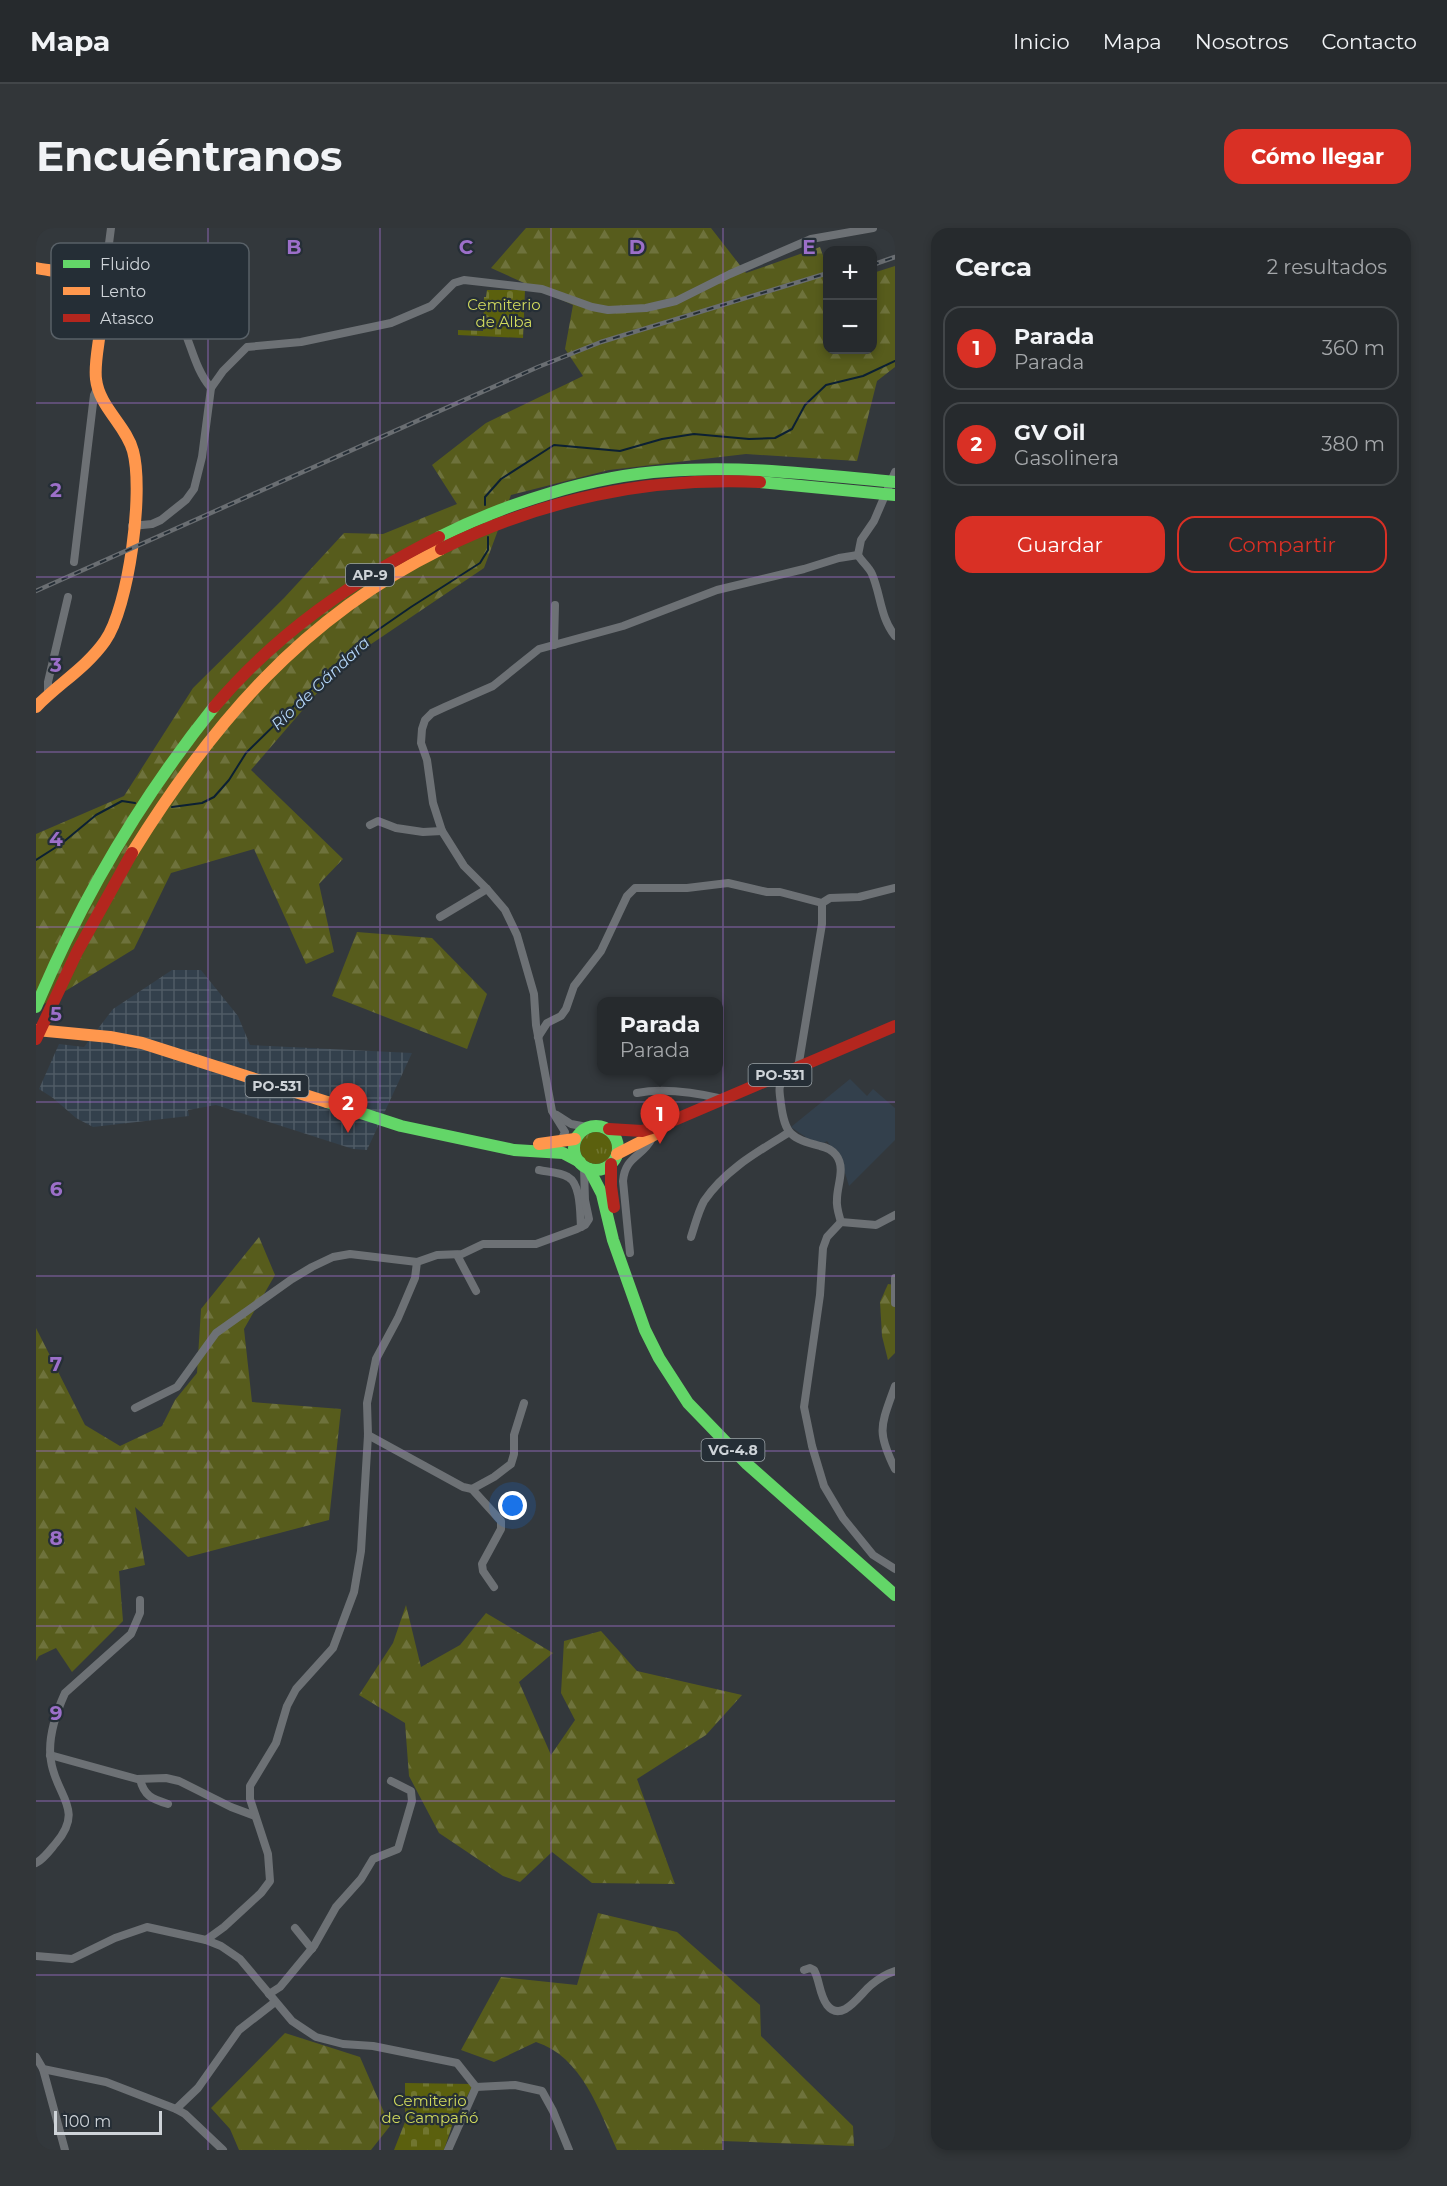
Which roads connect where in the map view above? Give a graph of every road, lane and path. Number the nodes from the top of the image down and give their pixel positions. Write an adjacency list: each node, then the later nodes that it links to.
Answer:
1 (111, 228): 3 (street)
2 (873, 228): 7 (street)
3 (109, 243)
4 (100, 339): 6 (main road)
5 (187, 339): 7 (street)
6 (98, 387): 11 (main road); 13 (street)
7 (210, 388): 11 (street)
8 (895, 472): 12 (street)
9 (895, 482): 26 (main road, AP-9)
10 (895, 495): 26 (main road, AP-9)
11 (132, 526): 18 (main road)
12 (858, 555): 16 (street); 17 (street)
13 (74, 562)
14 (68, 597): 18 (street)
15 (555, 605): 17 (street)
16 (895, 636)
17 (554, 645): 21 (street)
18 (48, 694): 19 (main road)
19 (36, 707)
20 (370, 825): 21 (street)
21 (442, 831): 22 (street)
22 (487, 888): 25 (street); 30 (street)
23 (895, 888): 24 (street)
24 (822, 903): 30 (street); 32 (street)
25 (440, 917)
26 (42, 1005): 31 (main road, AP-9)
27 (895, 1026): 32 (main road, PO-531)
28 (36, 1029): 46 (main road, PO-531)
29 (895, 1031): 33 (main road, PO-531)
30 (538, 1037): 38 (street)
31 (36, 1039)
32 (801, 1063): 36 (main road, PO-531)
33 (778, 1083): 42 (street); 43 (main road, PO-531)
34 (637, 1093): 35 (street)
35 (700, 1095): 36 (street); 37 (street)
36 (725, 1100): 37 (main road, PO-531)
37 (704, 1108): 41 (main road, PO-531)
38 (552, 1111): 39 (street); 40 (street)
39 (560, 1124): 44 (street); 45 (street)
40 (587, 1127): 41 (main road, PO-531); 44 (main road)
41 (609, 1129): 47 (main road)
42 (788, 1132): 53 (street); 55 (street)
43 (654, 1135): 47 (main road, PO-531); 56 (street)
44 (576, 1138): 45 (main road, PO-531); 48 (main road)
45 (560, 1143): 46 (main road, PO-531)
46 (487, 1145): 48 (main road, PO-531)
47 (614, 1159): 48 (main road, PO-531); 60 (main road, VG-4.8)
48 (584, 1166): 50 (main road, VG-4.8); 51 (street)
49 (539, 1170): 54 (street)
50 (599, 1186): 51 (street); 60 (main road, VG-4.8)
51 (586, 1192): 54 (street)
52 (895, 1215): 53 (street)
53 (841, 1222): 69 (street)
54 (581, 1227): 57 (street)
55 (691, 1237)
56 (630, 1253)
57 (457, 1255): 58 (street); 61 (street)
58 (417, 1262): 65 (street); 66 (street)
59 (895, 1278): 62 (street)
60 (628, 1284): 70 (main road, VG-4.8)
61 (476, 1291)
62 (895, 1303)
63 (895, 1386): 67 (street)
64 (524, 1403): 68 (street)
65 (135, 1408)
66 (369, 1435): 68 (street); 79 (street)
67 (895, 1469)
68 (472, 1489): 71 (street)
69 (895, 1569)
70 (881, 1582): 72 (main road, VG-4.8); 74 (main road)
71 (494, 1587)
72 (895, 1595)
73 (140, 1600): 75 (street)
74 (895, 1600)
75 (50, 1755): 76 (street); 80 (street)
76 (140, 1779): 78 (street); 79 (street)
77 (391, 1781): 83 (street)
78 (168, 1804)
79 (255, 1816): 82 (street)
80 (36, 1863)
81 (296, 1928): 83 (street)
82 (206, 1940): 84 (street); 87 (street)
83 (312, 1949): 87 (street)
84 (36, 1956)
85 (804, 1970): 86 (street)
86 (895, 1971)
87 (269, 1994): 88 (street)
88 (275, 2001): 91 (street); 92 (street)
89 (36, 2056): 90 (street)
90 (43, 2069): 92 (street); 93 (street)
91 (476, 2087): 95 (street); 96 (street)
92 (176, 2109): 94 (street)
93 (65, 2150)
94 (223, 2150)
95 (448, 2150)
96 (569, 2150)

